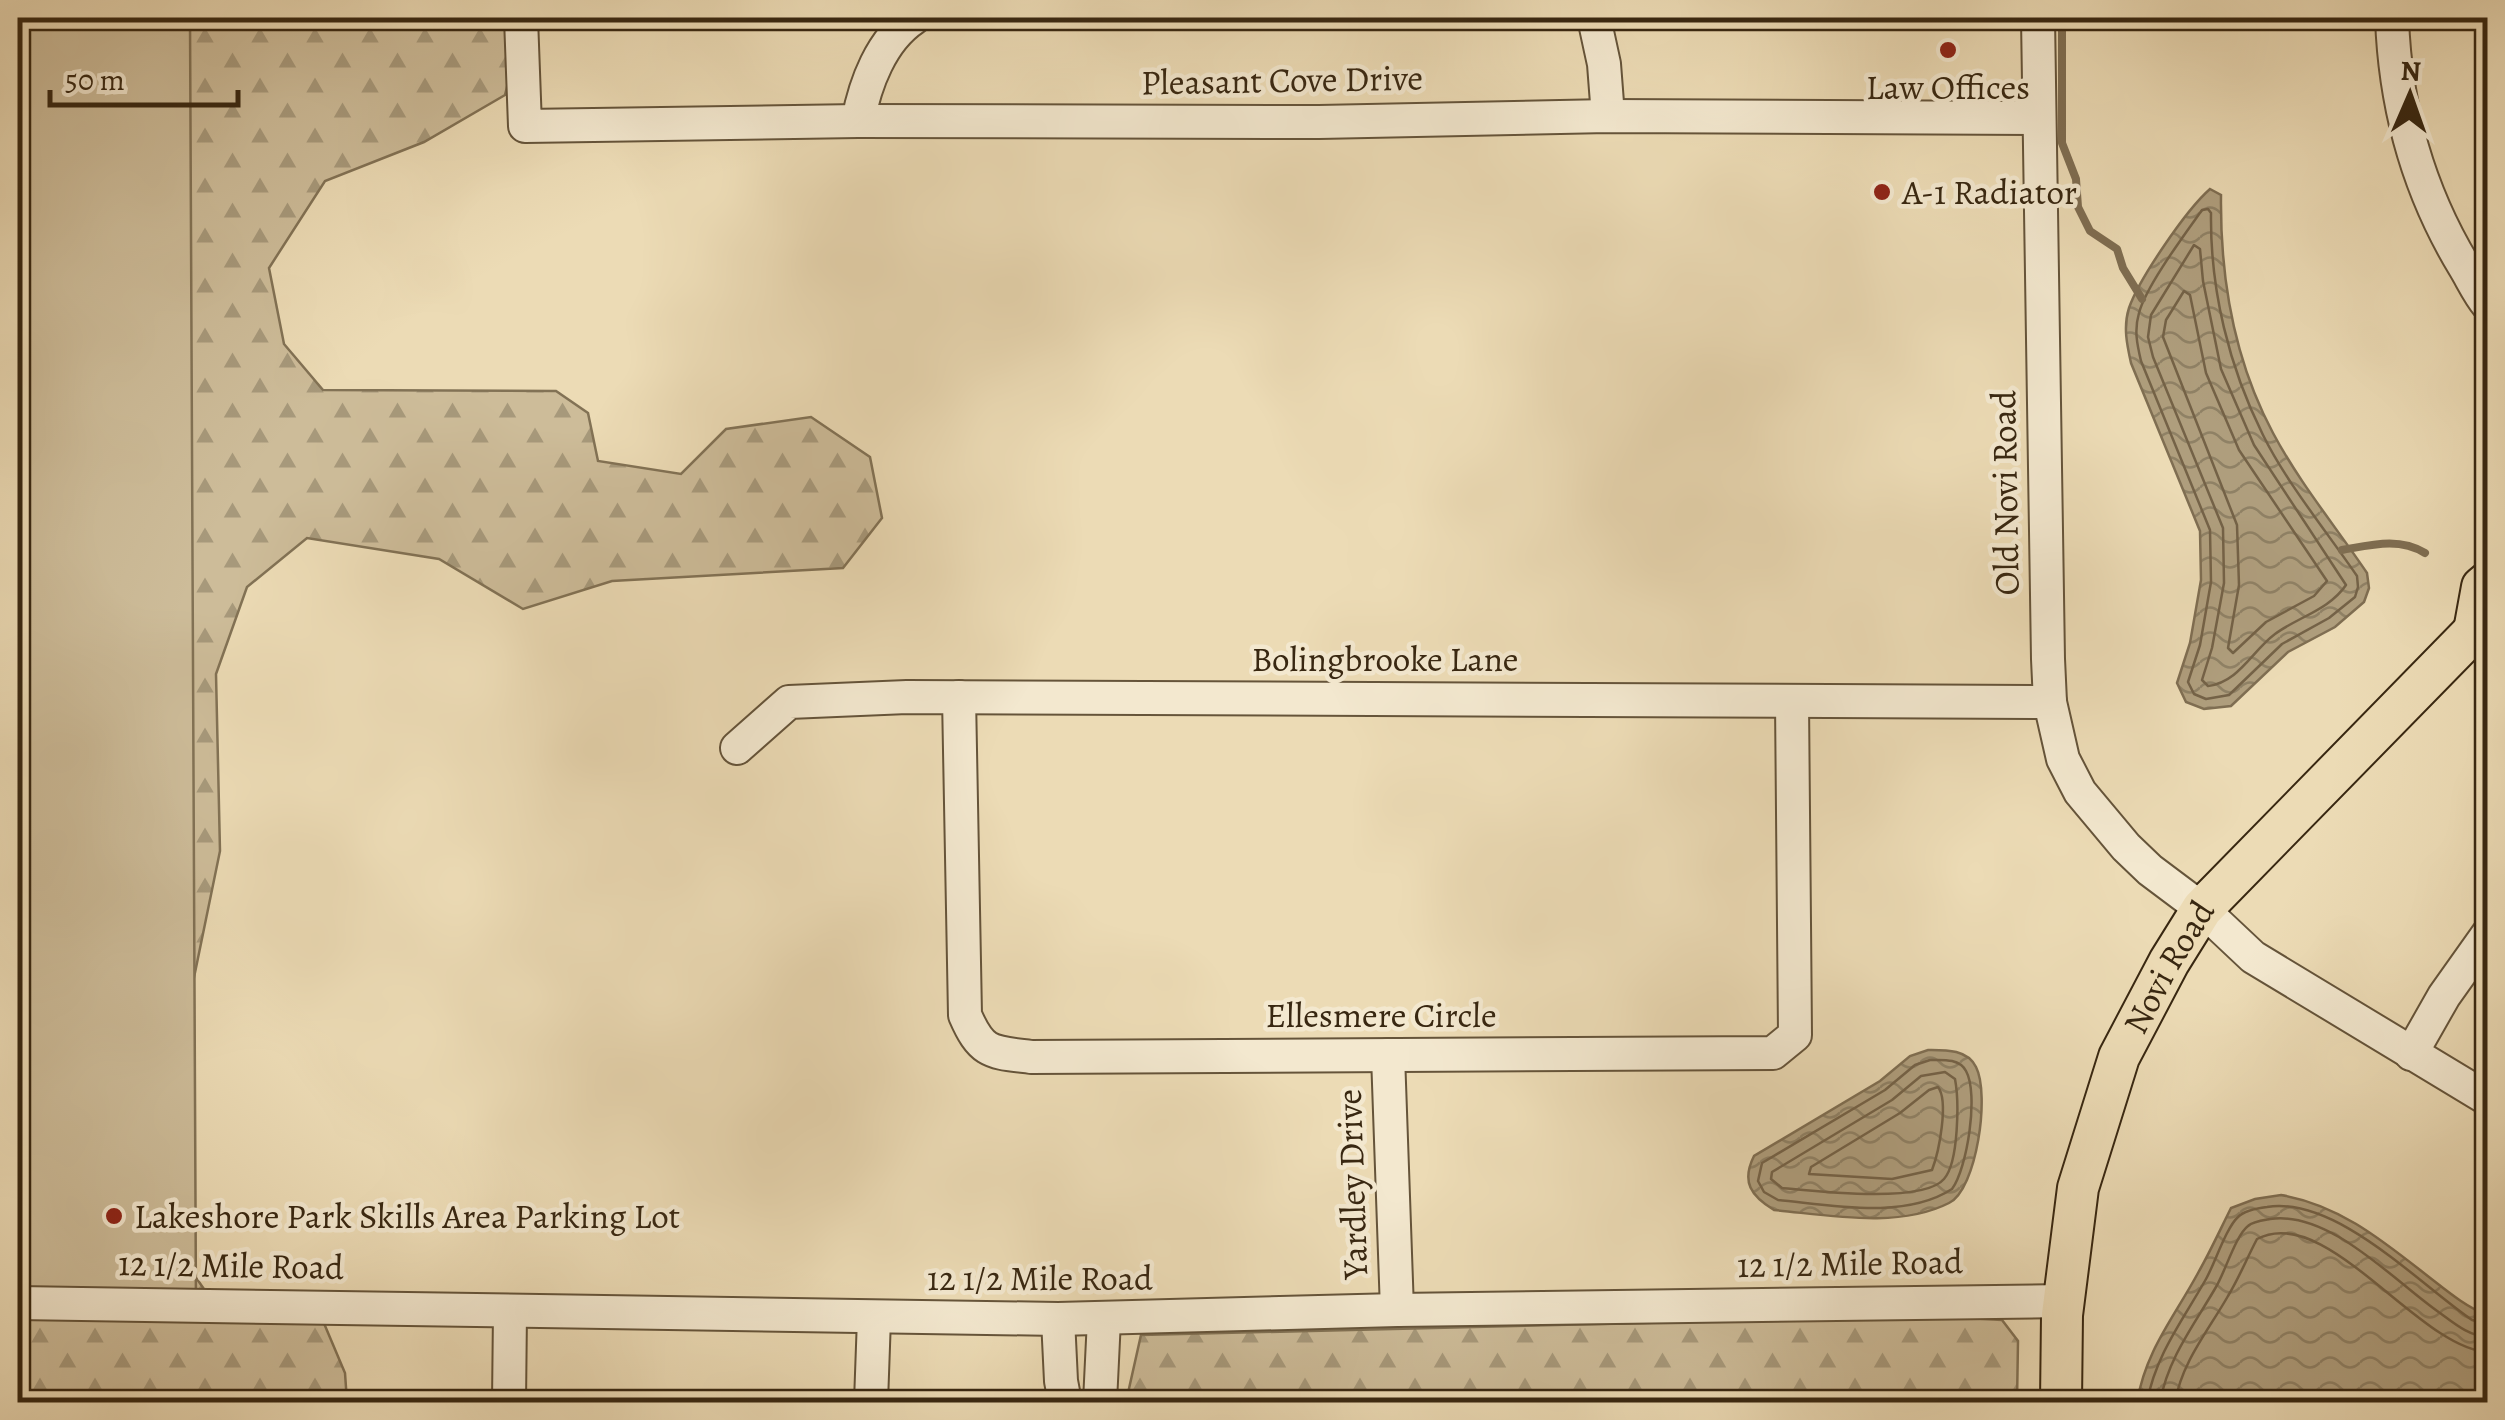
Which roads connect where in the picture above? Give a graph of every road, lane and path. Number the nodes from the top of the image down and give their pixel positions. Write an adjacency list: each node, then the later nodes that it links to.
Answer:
1 (521, 18): 8 (street, Pleasant Cove Drive)
2 (914, 18): 8 (street)
3 (1594, 18): 6 (street)
4 (2038, 18): 7 (street, Old Novi Road)
5 (2392, 18): 9 (street)
6 (1608, 116): 7 (street, Pleasant Cove Drive); 8 (street, Pleasant Cove Drive)
7 (2039, 118): 14 (street, Old Novi Road)
8 (858, 121)
9 (2488, 305)
10 (2488, 582): 11 (main road, Novi Road)
11 (2480, 629): 16 (main road, Novi Road)
12 (959, 697): 13 (street, Bolingbrooke Lane); 15 (street, Bolingbrooke Lane); 19 (street, Ellesmere Circle)
13 (1792, 701): 14 (street, Bolingbrooke Lane); 19 (street, Ellesmere Circle)
14 (2050, 702): 16 (street, Old Novi Road)
15 (737, 748)
16 (2202, 909): 18 (street, Old Novi Road); 21 (main road, Novi Road)
17 (2488, 934): 18 (street)
18 (2411, 1054): 20 (street, Old Novi Road)
19 (1388, 1055): 23 (street, Yardley Drive)
20 (2488, 1099)
21 (2063, 1301): 23 (street, 12 1/2 Mile Road); 32 (main road, Novi Road)
22 (18, 1304): 24 (street, 12 1/2 Mile Road)
23 (1397, 1310): 27 (street, 12 1/2 Mile Road)
24 (510, 1312): 25 (street, 12 1/2 Mile Road); 28 (street)
25 (874, 1318): 26 (street, 12 1/2 Mile Road); 29 (street)
26 (1058, 1319): 27 (street, 12 1/2 Mile Road); 30 (street)
27 (1104, 1319): 31 (street)
28 (510, 1402)
29 (871, 1402)
30 (1065, 1402)
31 (1100, 1402)
32 (2061, 1402)

